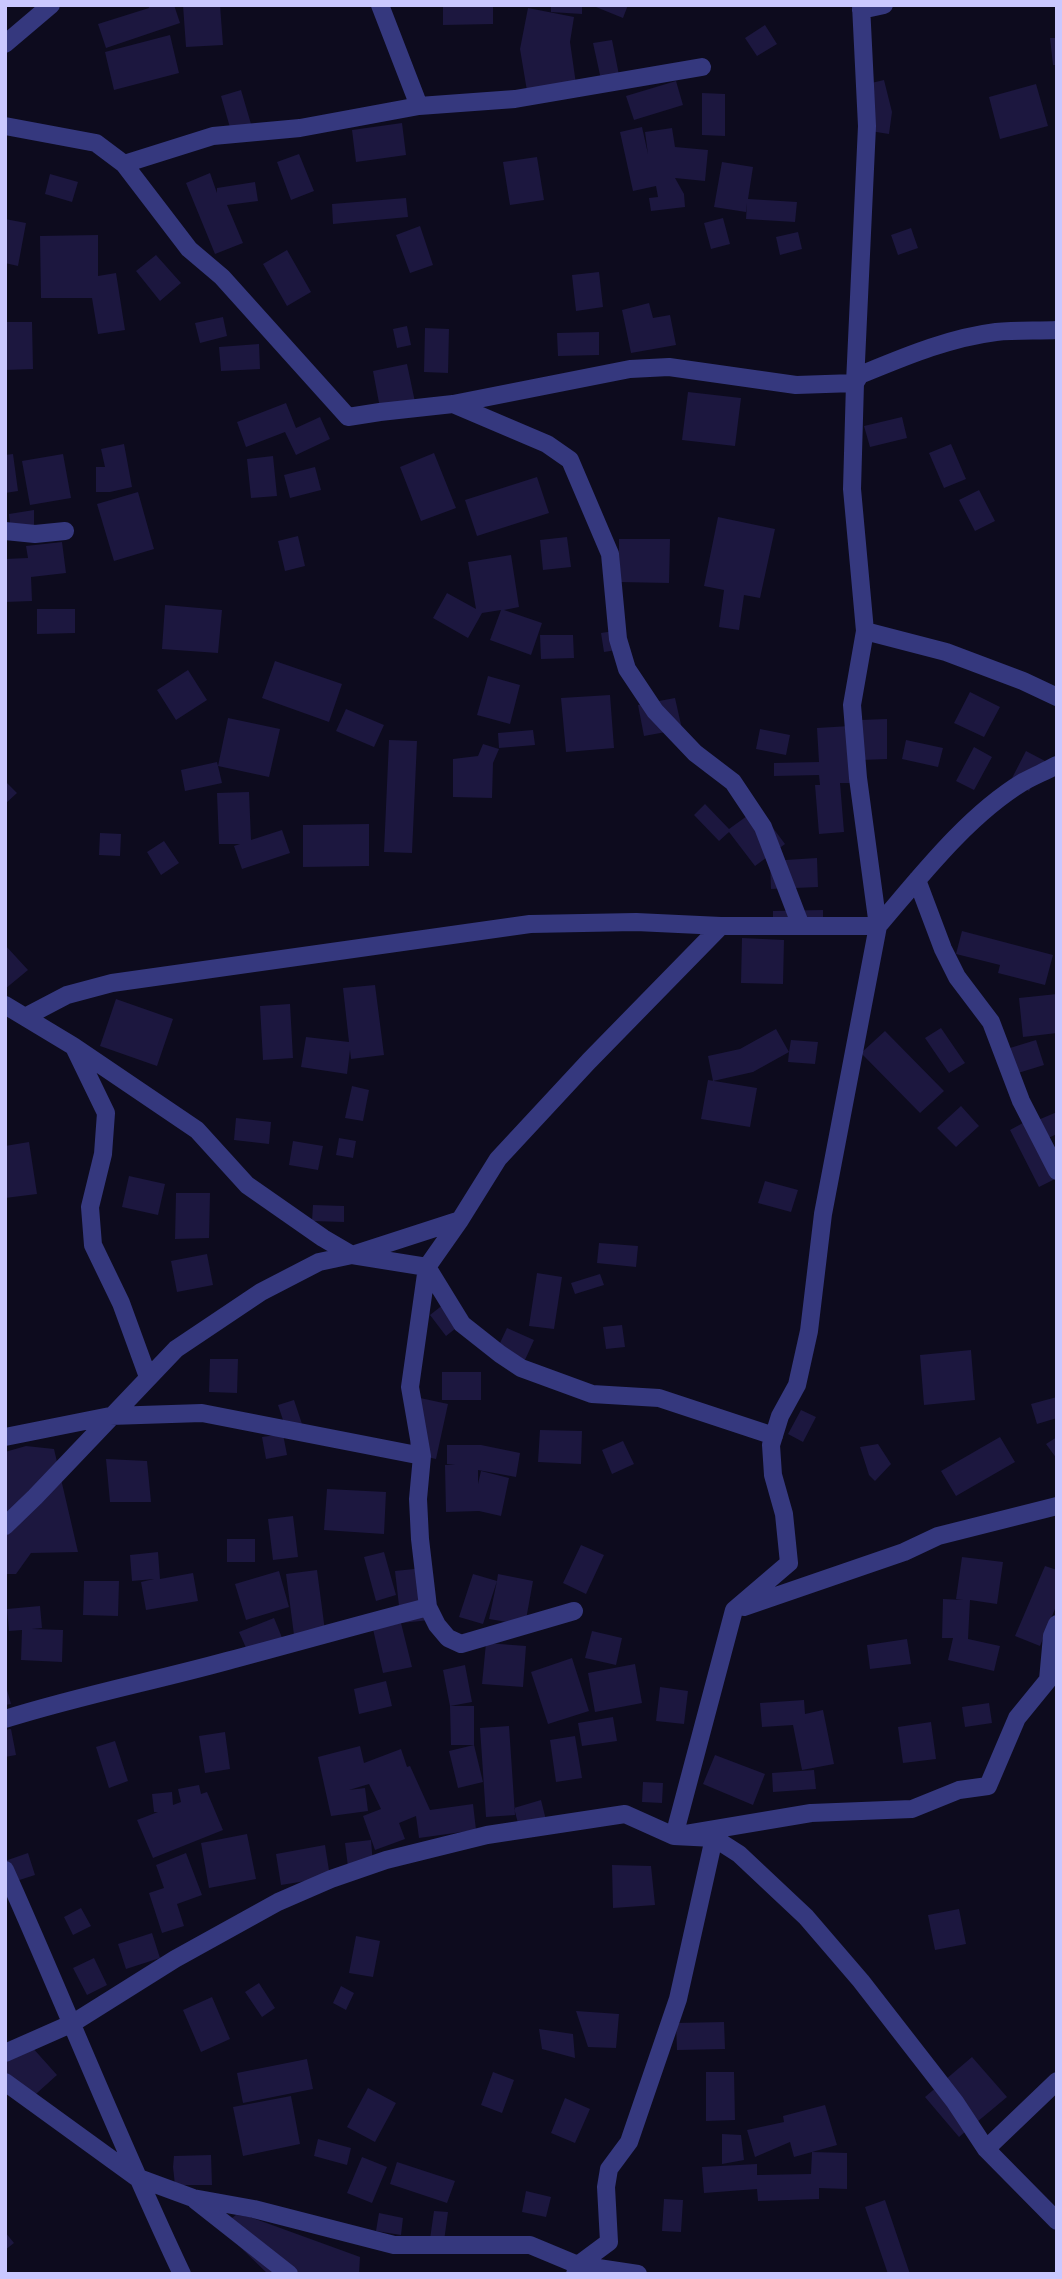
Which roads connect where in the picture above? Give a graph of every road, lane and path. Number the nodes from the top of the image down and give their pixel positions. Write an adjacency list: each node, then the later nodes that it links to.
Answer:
1 (51, 5): 5 (street)
2 (380, 5): 7 (street)
3 (884, 5): 4 (street)
4 (861, 8): 11 (street)
5 (5, 44)
6 (702, 67): 7 (street)
7 (419, 106): 9 (street)
8 (5, 126): 9 (street)
9 (124, 164): 12 (street)
10 (1057, 330): 11 (street)
11 (855, 383): 12 (street); 15 (street)
12 (453, 404): 20 (street)
13 (5, 531): 14 (street)
14 (65, 531)
15 (865, 631): 16 (street); 21 (street)
16 (1057, 697)
17 (1057, 765): 18 (street)
18 (917, 880): 21 (street); 25 (street)
19 (721, 926): 20 (street); 23 (street); 26 (street)
20 (801, 926): 21 (street)
21 (878, 926): 31 (street)
22 (5, 1005): 23 (street)
23 (25, 1017): 24 (street)
24 (73, 1046): 27 (street); 29 (street)
25 (1057, 1171)
26 (460, 1220): 27 (street); 28 (street)
27 (352, 1255): 28 (street); 29 (street)
28 (428, 1267): 31 (street); 33 (street)
29 (148, 1377): 30 (street)
30 (110, 1416): 32 (street); 33 (street); 35 (street)
31 (774, 1436): 37 (street)
32 (5, 1437)
33 (422, 1456): 36 (street)
34 (1057, 1506): 37 (street)
35 (5, 1526)
36 (428, 1607): 38 (street); 40 (street)
37 (734, 1610): 41 (street)
38 (574, 1611)
39 (1057, 1624): 41 (street)
40 (5, 1719)
41 (674, 1836): 42 (street); 44 (street)
42 (714, 1838): 48 (street); 52 (street)
43 (5, 1870): 44 (street)
44 (73, 2023): 45 (street); 49 (street)
45 (5, 2053)
46 (1057, 2081): 48 (street)
47 (5, 2082): 49 (street)
48 (986, 2149): 51 (street)
49 (136, 2177): 50 (street); 53 (street)
50 (192, 2198): 52 (street); 54 (street)
51 (1057, 2221)
52 (577, 2269): 55 (street)
53 (182, 2274)
54 (289, 2274)
55 (638, 2274)

